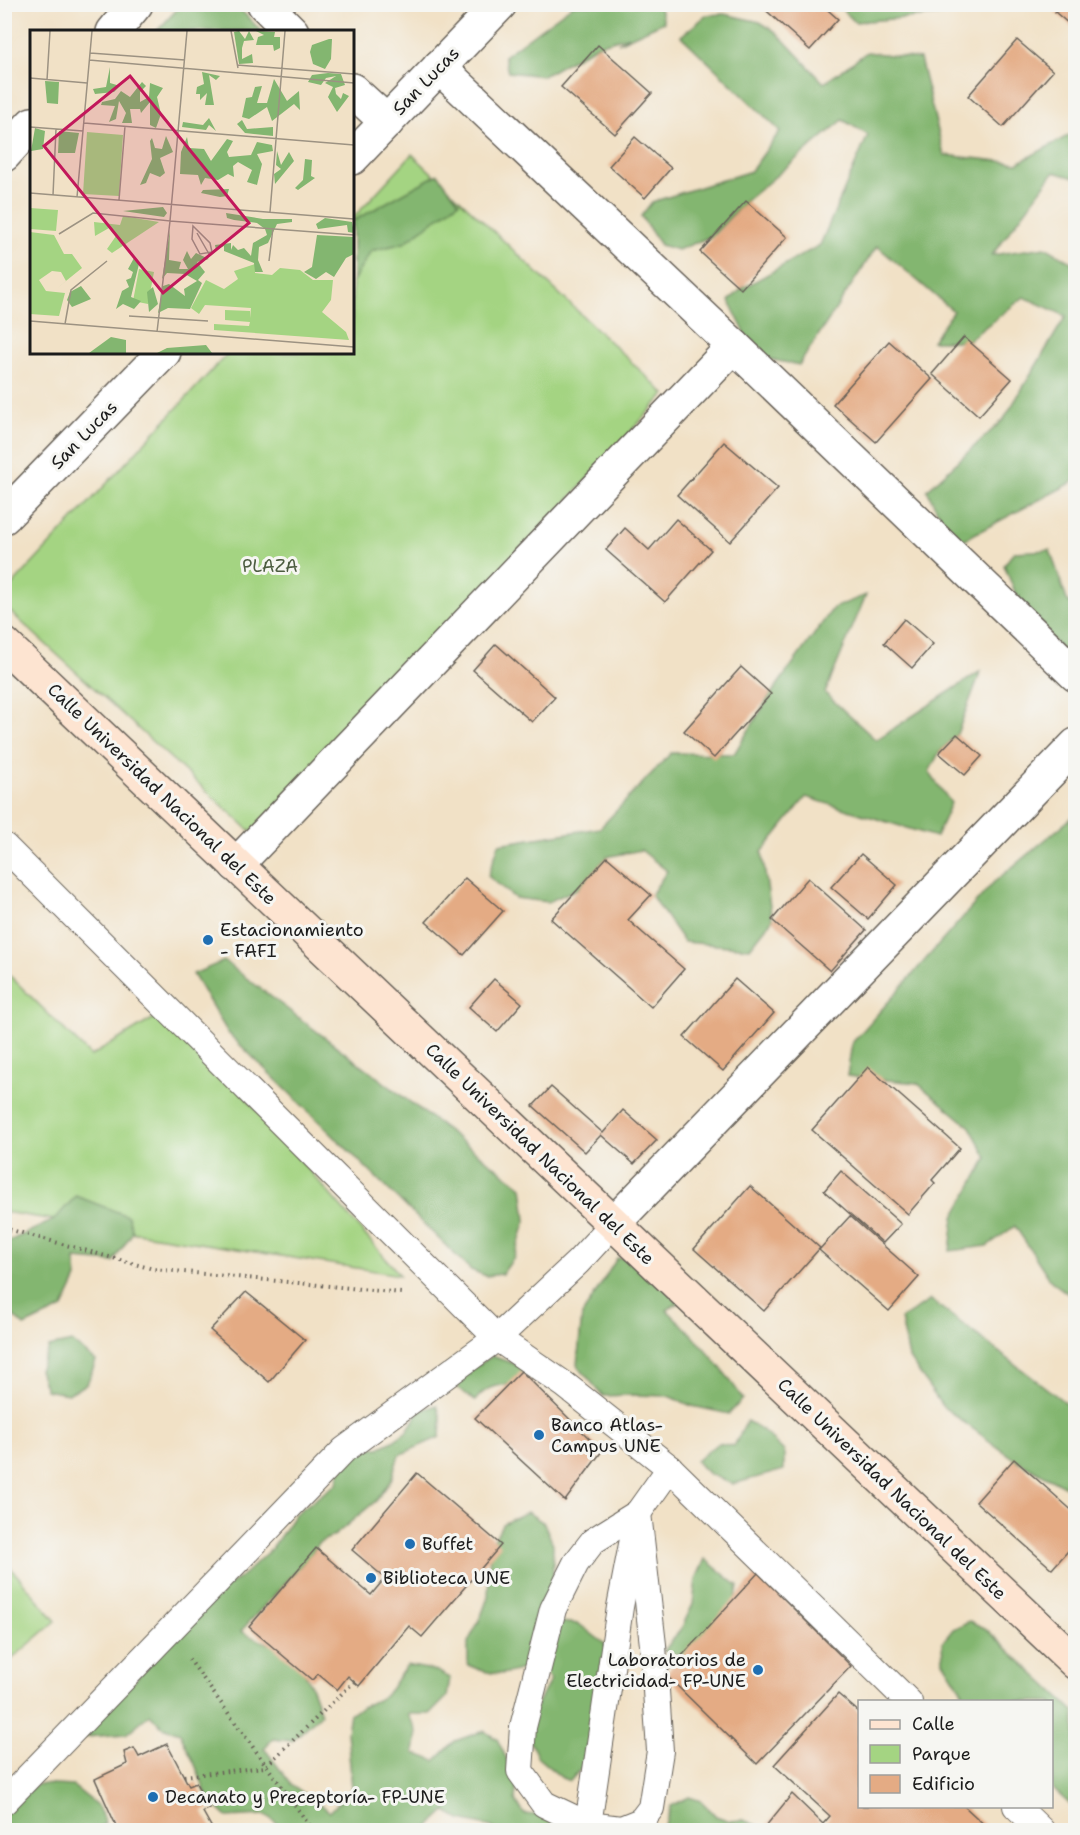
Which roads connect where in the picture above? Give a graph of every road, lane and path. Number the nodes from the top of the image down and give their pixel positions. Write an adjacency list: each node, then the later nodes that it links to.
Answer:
1 (136, 4): 4 (street)
2 (264, 4): 5 (street)
3 (500, 4): 6 (street, San Lucas)
4 (115, 30)
5 (290, 30)
6 (440, 67): 8 (street, San Lucas); 12 (street)
7 (354, 92): 8 (street)
8 (387, 122): 11 (street, San Lucas)
9 (30, 126): 10 (street)
10 (4, 155)
11 (354, 156)
12 (734, 345): 16 (street); 19 (street)
13 (162, 354): 14 (street, San Lucas)
14 (4, 518)
15 (4, 644): 19 (street, Calle Universidad Nacional del Este)
16 (1076, 675)
17 (1076, 745): 20 (street)
18 (4, 846): 22 (lane)
19 (236, 865): 20 (street, Calle Universidad Nacional del Este)
20 (613, 1224): 23 (lane); 27 (street, Calle Universidad Nacional del Este)
21 (4, 1228): 22 (path)
22 (457, 1299): 23 (lane)
23 (497, 1338): 24 (lane); 26 (lane)
24 (670, 1468): 25 (lane); 29 (lane)
25 (638, 1513): 34 (lane); 34 (lane); 34 (lane)
26 (169, 1632): 30 (path); 32 (lane)
27 (1076, 1663)
28 (354, 1682): 30 (path)
29 (908, 1700)
30 (265, 1767): 31 (path); 35 (path)
31 (184, 1776)
32 (4, 1802)
33 (1018, 1808): 36 (lane)
34 (588, 1825)
35 (313, 1830)
36 (1041, 1830)

